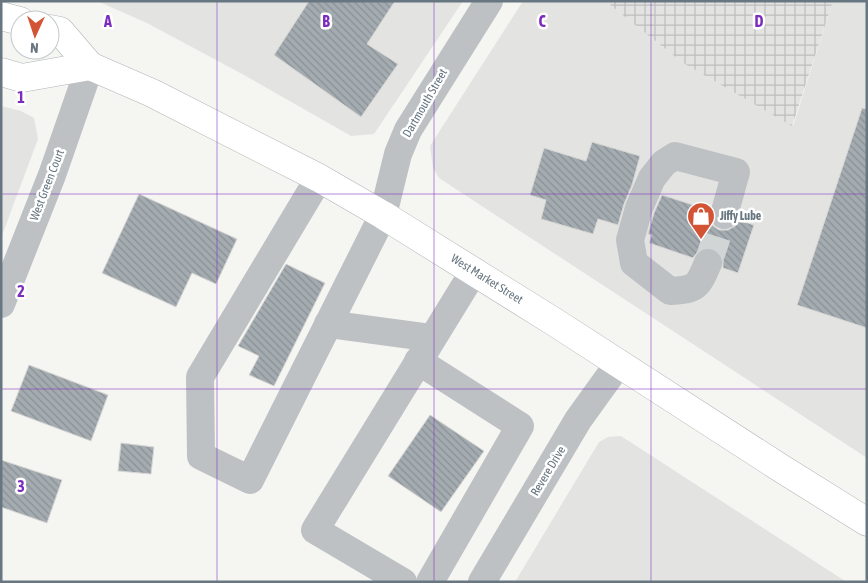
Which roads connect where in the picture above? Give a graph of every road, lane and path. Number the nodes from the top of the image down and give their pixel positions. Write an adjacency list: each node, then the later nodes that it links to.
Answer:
1 (488, 1): 6 (street, Dartmouth Street)
2 (60, 31): 3 (main road, West Market Street)
3 (90, 66): 4 (main road); 5 (main road, West Market Street); 10 (street, West Green Court)
4 (1, 72)
5 (319, 178): 6 (main road, West Market Street); 11 (street, Dartmouth Street)
6 (383, 215): 9 (main road, West Market Street); 11 (street, Dartmouth Street)
7 (724, 215): 8 (street)
8 (708, 263)
9 (474, 271): 12 (street); 14 (main road, West Market Street)
10 (1, 304)
11 (328, 324): 12 (street)
12 (432, 338): 13 (street)
13 (418, 361): 16 (street); 17 (street)
14 (619, 363): 15 (main road, West Market Street); 18 (street, Revere Drive)
15 (867, 522)
16 (402, 582)
17 (430, 582)
18 (482, 582)

